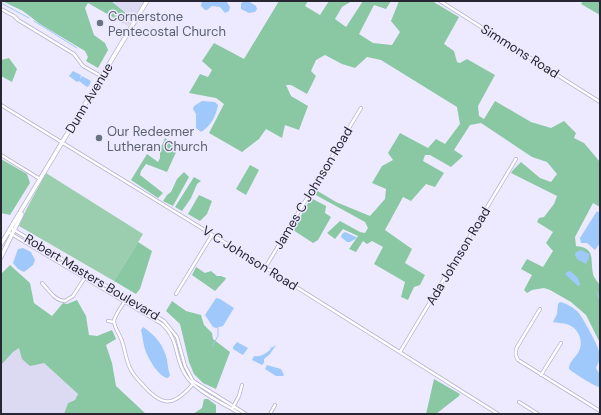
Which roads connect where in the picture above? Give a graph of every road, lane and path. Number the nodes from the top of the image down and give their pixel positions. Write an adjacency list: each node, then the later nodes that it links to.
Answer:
1 (147, 1): 4 (main road, Dunn Avenue)
2 (440, 1): 5 (street, Simmons Road)
3 (1, 9): 4 (street)
4 (101, 76): 8 (main road, Dunn Avenue)
5 (600, 102)
6 (1, 104): 8 (street, V C Johnson Road)
7 (361, 108): 16 (street, James C Johnson Road)
8 (63, 142): 11 (main road, Dunn Avenue); 13 (street, V C Johnson Road)
9 (1, 155): 11 (street)
10 (516, 159): 25 (street, Ada Johnson Road)
11 (40, 179): 12 (main road, Dunn Avenue)
12 (11, 231): 14 (main road, Dunn Avenue); 15 (main road, Dunn Avenue); 17 (street, Robert Masters Boulevard)
13 (212, 235): 16 (street, V C Johnson Road); 19 (street)
14 (1, 244)
15 (1, 257)
16 (265, 268): 25 (street, V C Johnson Road)
17 (86, 276): 18 (street); 20 (street, Robert Masters Boulevard)
18 (42, 283)
19 (176, 294)
20 (126, 299): 23 (street); 27 (street, Robert Masters Boulevard)
21 (540, 309): 26 (street)
22 (108, 321): 23 (street)
23 (114, 322): 27 (street)
24 (561, 343): 26 (street)
25 (400, 352): 36 (street, V C Johnson Road)
26 (541, 375): 32 (street)
27 (194, 383): 31 (street, Robert Masters Boulevard)
28 (242, 385): 31 (street)
29 (519, 402): 37 (street)
30 (275, 405): 35 (street)
31 (233, 407): 33 (street, Robert Masters Boulevard); 34 (street, Robert Masters Boulevard)
32 (600, 411)
33 (240, 414)
34 (246, 414)
35 (270, 414)
36 (498, 414)
37 (538, 414)

